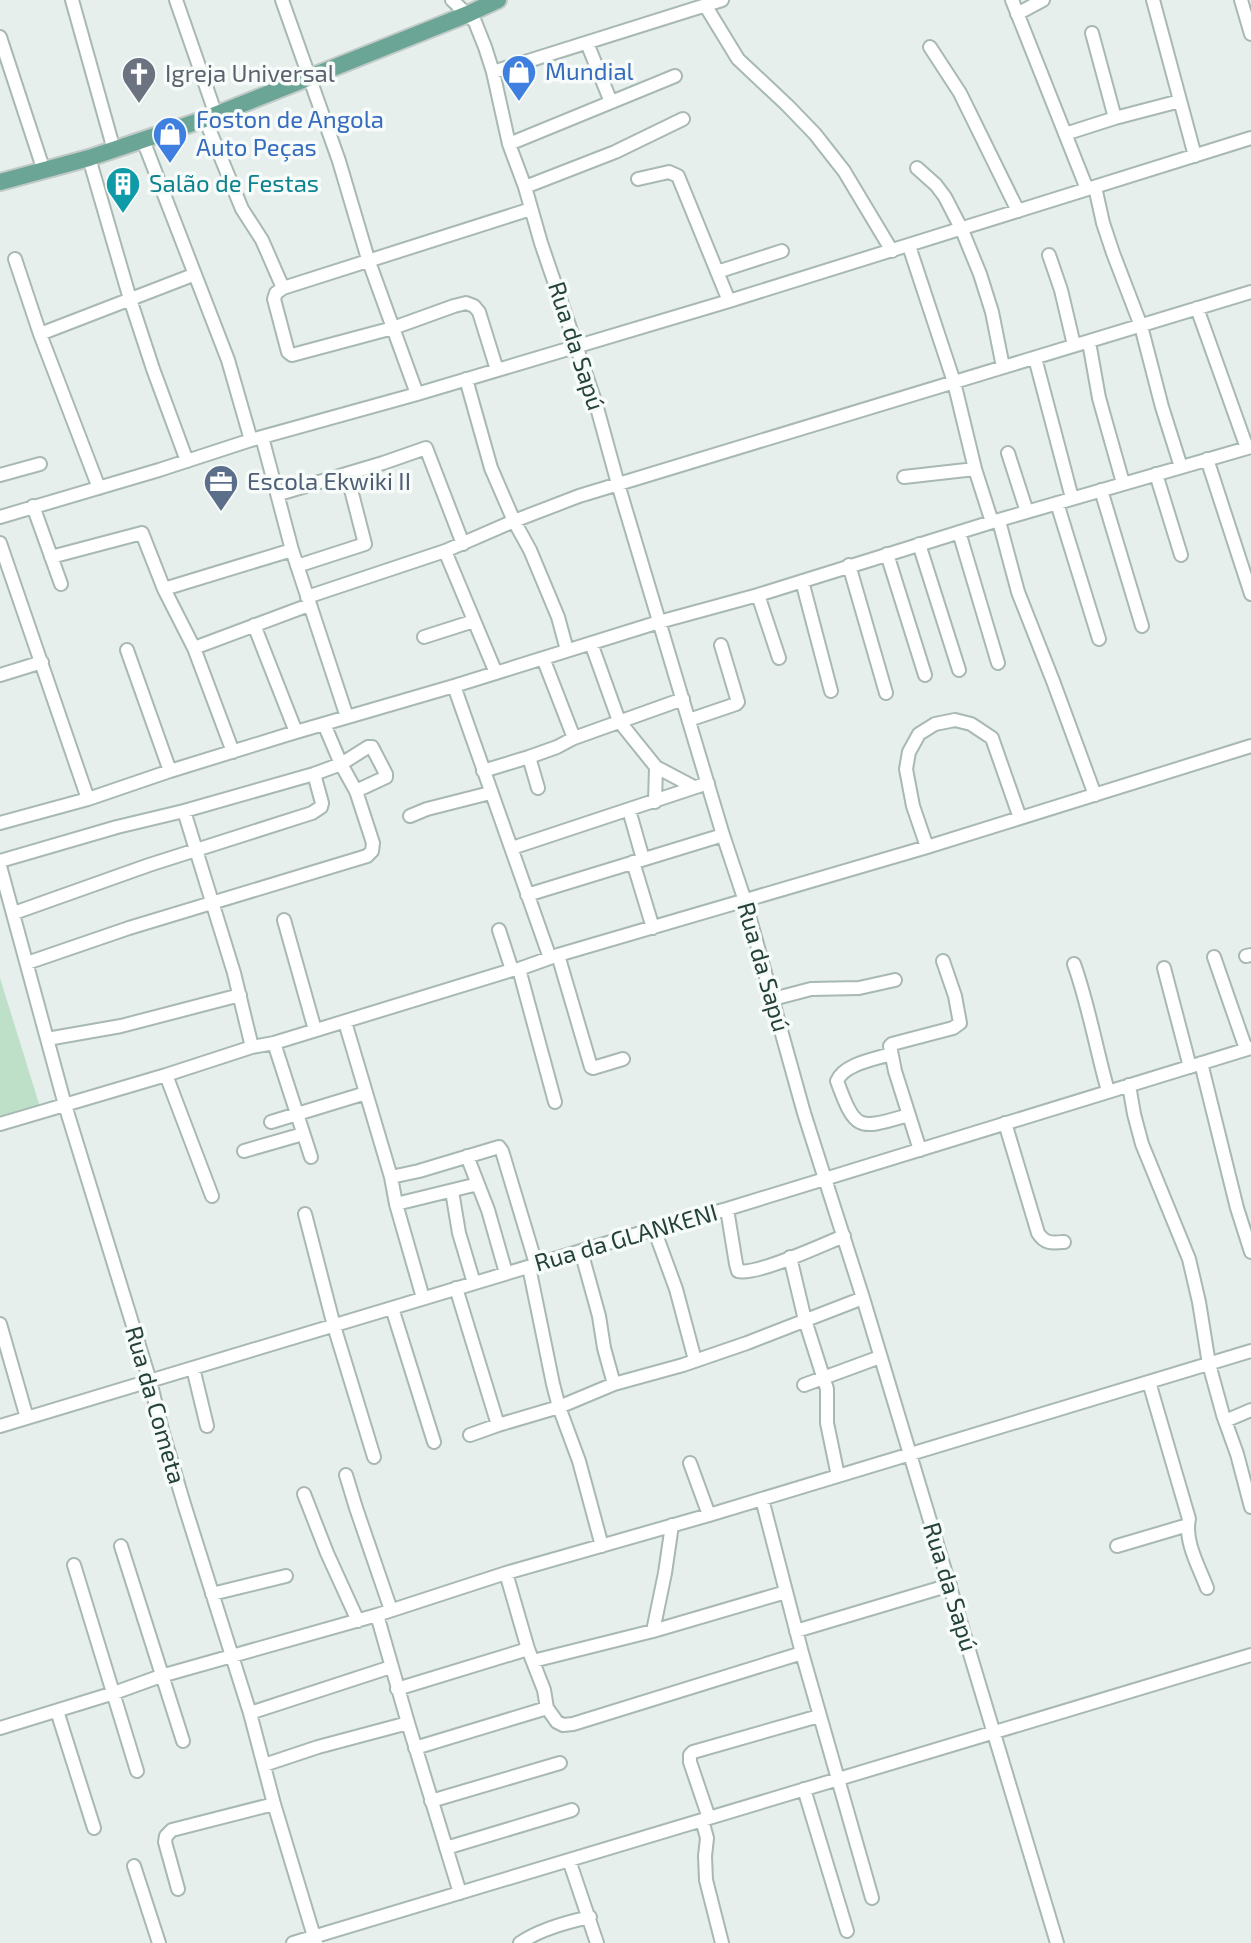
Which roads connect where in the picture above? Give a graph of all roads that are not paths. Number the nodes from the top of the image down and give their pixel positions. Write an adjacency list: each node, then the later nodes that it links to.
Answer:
1 (72, 0): 31 (street)
2 (176, 0): 24 (street)
3 (282, 0): 21 (street)
4 (452, 0): 12 (street, Rua da Sapú)
5 (498, 0): 12 (main road)
6 (722, 0): 11 (street)
7 (1012, 0): 13 (street)
8 (1043, 0): 13 (street)
9 (1153, 0): 22 (street)
10 (1241, 0): 15 (street)
11 (705, 5): 17 (street); 45 (street)
12 (468, 14): 19 (street, Rua da Sapú); 21 (main road)
13 (1017, 14): 27 (street)
14 (1092, 33): 25 (street)
15 (1251, 34)
16 (0, 37): 35 (street)
17 (587, 43): 19 (street); 23 (street)
18 (930, 47): 41 (street)
19 (493, 72): 30 (street, Rua da Sapú)
20 (675, 76): 23 (street)
21 (309, 79): 24 (main road); 48 (street)
22 (1180, 101): 25 (street); 32 (street)
23 (611, 102): 30 (street)
24 (211, 117): 29 (main road); 51 (street)
25 (1115, 118): 27 (street)
26 (683, 119): 38 (street)
27 (1065, 134): 39 (street)
28 (1251, 138): 32 (street)
29 (143, 140): 31 (main road); 50 (street)
30 (509, 144): 38 (street, Rua da Sapú)
31 (114, 150): 33 (main road)
32 (1195, 156): 39 (street)
33 (89, 158): 35 (main road); 53 (street)
34 (917, 168): 42 (street)
35 (44, 171): 36 (main road)
36 (4, 179)
37 (638, 179): 49 (street)
38 (525, 187): 40 (street, Rua da Sapú)
39 (1091, 188): 41 (street); 56 (street)
40 (531, 209): 48 (street); 61 (street, Rua da Sapú)
41 (1018, 211): 42 (street)
42 (962, 230): 43 (street); 63 (street)
43 (909, 246): 45 (street); 66 (street)
44 (782, 251): 49 (street)
45 (892, 251): 54 (street)
46 (1049, 255): 60 (street)
47 (15, 259): 58 (street)
48 (368, 259): 51 (street); 57 (street)
49 (717, 272): 54 (street)
50 (193, 275): 53 (street); 68 (street)
51 (283, 288): 57 (street)
52 (1251, 292): 55 (street)
53 (130, 299): 58 (street); 72 (street)
54 (729, 301): 61 (street)
55 (1197, 308): 56 (street); 69 (street)
56 (1141, 326): 59 (street); 74 (street)
57 (393, 328): 64 (street); 67 (street)
58 (40, 334): 82 (street)
59 (1089, 342): 60 (street); 80 (street)
60 (1074, 345): 62 (street)
61 (577, 347): 64 (street); 81 (street, Rua da Sapú)
62 (1035, 358): 63 (street); 85 (street)
63 (1003, 367): 66 (street)
64 (497, 370): 65 (street)
65 (466, 379): 67 (street); 90 (street)
66 (954, 382): 75 (street); 81 (street)
67 (417, 394): 68 (street)
68 (256, 438): 72 (street); 84 (street)
69 (1249, 447): 71 (street)
70 (1008, 453): 88 (street)
71 (1207, 459): 74 (street); 106 (street)
72 (187, 461): 82 (street)
73 (40, 464): 78 (street)
74 (1181, 467): 77 (street)
75 (975, 469): 79 (street); 91 (street)
76 (347, 474): 84 (street); 94 (street); 102 (street)
77 (1156, 474): 80 (street); 99 (street)
78 (0, 475)
79 (904, 477)
80 (1123, 483): 83 (street)
81 (618, 484): 90 (street); 110 (street, Rua da Sapú)
82 (99, 488): 87 (street)
83 (1101, 490): 85 (street); 112 (street)
84 (279, 494): 96 (street)
85 (1072, 498): 86 (street)
86 (1057, 503): 88 (street); 114 (street)
87 (33, 506): 89 (street); 100 (street)
88 (1027, 512): 91 (street)
89 (0, 517)
90 (514, 521): 94 (street); 119 (street)
91 (996, 521): 92 (street); 151 (street)
92 (959, 532): 95 (street); 123 (street)
93 (0, 543): 122 (street)
94 (463, 544): 97 (street)
95 (919, 544): 98 (street); 124 (street)
96 (292, 550): 102 (street); 105 (street)
97 (445, 551): 108 (street); 109 (street)
98 (887, 554): 101 (street); 127 (street)
99 (1181, 555)
100 (51, 557): 104 (street); 105 (street)
101 (849, 565): 103 (street); 130 (street)
102 (297, 566): 108 (street)
103 (802, 581): 107 (street); 129 (street)
104 (61, 584)
105 (164, 589): 117 (street)
106 (1251, 594)
107 (758, 595): 110 (street); 121 (street)
108 (308, 601): 111 (street); 132 (street)
109 (474, 621): 113 (street); 125 (street)
110 (659, 622): 115 (street); 131 (street, Rua da Sapú)
111 (254, 625): 117 (street); 136 (street)
112 (1142, 626)
113 (424, 637)
114 (1099, 639)
115 (591, 643): 119 (street); 134 (street)
116 (721, 645): 133 (street)
117 (194, 648): 139 (street)
118 (127, 650): 143 (street)
119 (567, 650): 120 (street)
120 (543, 658): 125 (street); 137 (street)
121 (779, 658)
122 (42, 662): 126 (street); 152 (street)
123 (998, 663)
124 (959, 670)
125 (496, 673): 128 (street)
126 (0, 675)
127 (925, 675)
128 (454, 686): 132 (street); 144 (street)
129 (831, 691)
130 (886, 693)
131 (683, 699): 133 (street, Rua da Sapú); 134 (street)
132 (347, 717): 135 (street)
133 (689, 720): 146 (street, Rua da Sapú)
134 (619, 721): 137 (street); 142 (street)
135 (324, 724): 136 (street); 141 (street)
136 (296, 732): 139 (street)
137 (574, 738): 140 (street)
138 (1251, 746): 151 (street)
139 (233, 752): 143 (street)
140 (529, 757): 144 (street); 148 (street)
141 (341, 764): 145 (street); 149 (street); 149 (street)
142 (656, 767): 147 (street); 153 (street)
143 (170, 771): 152 (street)
144 (483, 771): 150 (street)
145 (314, 774): 155 (street); 162 (street)
146 (708, 783): 147 (street); 159 (street, Rua da Sapú)
147 (694, 787): 153 (street)
148 (538, 788)
149 (356, 791): 167 (street)
150 (490, 793): 156 (street); 161 (street)
151 (1095, 795): 157 (street)
152 (88, 799): 158 (street)
153 (655, 802): 154 (street)
154 (629, 810): 161 (street); 163 (street)
155 (184, 811): 162 (street); 164 (street)
156 (410, 816)
157 (1020, 818): 160 (street); 160 (street)
158 (0, 823)
159 (723, 835): 163 (street); 166 (street, Rua da Sapú)
160 (927, 847): 166 (street)
161 (512, 848): 165 (street)
162 (196, 851): 167 (street); 168 (street)
163 (638, 861): 165 (street); 170 (street)
164 (0, 863): 168 (street, Rua da Cometa)
165 (527, 895): 172 (street)
166 (745, 901): 170 (street); 181 (street, Rua da Sapú)
167 (213, 904): 175 (street); 180 (street)
168 (14, 913): 175 (street, Rua da Cometa)
169 (284, 920): 183 (street)
170 (653, 928): 172 (street)
171 (499, 930): 178 (street)
172 (554, 956): 178 (street); 189 (street)
173 (1214, 957): 187 (street)
174 (943, 961): 188 (street)
175 (27, 963): 184 (street, Rua da Cometa)
176 (1074, 964): 193 (street)
177 (1164, 968): 190 (street)
178 (516, 970): 182 (street); 195 (street)
179 (895, 980): 181 (street)
180 (240, 995): 184 (street); 186 (street)
181 (773, 999): 208 (street, Rua da Sapú)
182 (345, 1022): 183 (street); 194 (street)
183 (315, 1030): 185 (street)
184 (47, 1039): 196 (street, Rua da Cometa)
185 (274, 1043): 186 (street); 197 (street)
186 (252, 1047): 191 (street)
187 (1249, 1048): 190 (street, Rua da GLANKENI)
188 (891, 1054): 198 (street); 198 (street)
189 (623, 1059)
190 (1195, 1065): 192 (street, Rua da GLANKENI); 219 (street)
191 (166, 1075): 196 (street); 211 (street)
192 (1129, 1085): 193 (street, Rua da GLANKENI); 234 (street)
193 (1108, 1091): 200 (street, Rua da GLANKENI)
194 (366, 1093): 197 (street); 207 (street)
195 (555, 1102)
196 (65, 1105): 201 (street); 237 (street, Rua da Cometa)
197 (297, 1113): 199 (street); 202 (street)
198 (909, 1115): 203 (street)
199 (271, 1122)
200 (1005, 1123): 203 (street, Rua da GLANKENI); 217 (street)
201 (0, 1124)
202 (303, 1134): 204 (street); 206 (street)
203 (920, 1150): 208 (street, Rua da GLANKENI)
204 (244, 1151)
205 (467, 1156): 207 (street); 209 (street); 221 (street)
206 (311, 1157)
207 (391, 1177): 212 (street)
208 (826, 1179): 213 (street, Rua da GLANKENI); 216 (street, Rua da Sapú)
209 (478, 1184): 210 (street); 222 (street)
210 (452, 1191): 212 (street); 223 (street)
211 (212, 1196)
212 (396, 1204): 225 (street)
213 (727, 1209): 215 (street, Rua da GLANKENI); 220 (street)
214 (305, 1214): 230 (street)
215 (654, 1229): 218 (street, Rua da GLANKENI); 233 (street)
216 (844, 1236): 220 (street); 226 (street, Rua da Sapú)
217 (1064, 1242)
218 (581, 1251): 221 (street, Rua da GLANKENI); 239 (street)
219 (1251, 1252)
220 (790, 1257): 228 (street)
221 (532, 1266): 222 (street, Rua da GLANKENI); 241 (street)
222 (506, 1273): 223 (street, Rua da GLANKENI)
223 (474, 1283): 224 (street, Rua da GLANKENI)
224 (456, 1288): 225 (street, Rua da GLANKENI); 245 (street)
225 (423, 1298): 227 (street, Rua da GLANKENI)
226 (863, 1298): 228 (street); 232 (street, Rua da Sapú)
227 (392, 1308): 230 (street, Rua da GLANKENI); 249 (street)
228 (805, 1320): 233 (street); 236 (street)
229 (0, 1324): 243 (street)
230 (334, 1326): 235 (street, Rua da GLANKENI); 251 (street)
231 (1251, 1351): 234 (street)
232 (880, 1357): 236 (street); 250 (street, Rua da Sapú)
233 (695, 1360): 239 (street)
234 (1209, 1364): 238 (street); 244 (street)
235 (193, 1368): 237 (street, Rua da GLANKENI); 247 (street)
236 (824, 1377): 240 (street); 254 (street)
237 (150, 1381): 243 (street, Rua da GLANKENI); 270 (street, Rua da Cometa)
238 (1149, 1382): 250 (street); 260 (street)
239 (614, 1384): 241 (street)
240 (804, 1385)
241 (559, 1407): 245 (street); 262 (street)
242 (1251, 1410): 244 (street)
243 (27, 1418): 246 (street, Rua da GLANKENI)
244 (1225, 1421): 257 (street)
245 (498, 1425): 248 (street)
246 (0, 1426)
247 (207, 1426)
248 (470, 1435)
249 (434, 1442)
250 (910, 1454): 254 (street); 267 (street, Rua da Sapú)
251 (374, 1457)
252 (690, 1463): 258 (street)
253 (346, 1475): 271 (street)
254 (838, 1476): 256 (street)
255 (304, 1494): 273 (street)
256 (762, 1499): 258 (street); 269 (street)
257 (1251, 1507)
258 (709, 1515): 259 (street)
259 (672, 1525): 262 (street); 274 (street)
260 (1188, 1525): 263 (street); 268 (street)
261 (121, 1546): 281 (street)
262 (602, 1546): 265 (street)
263 (1117, 1546)
264 (74, 1565): 283 (street)
265 (506, 1573): 271 (street); 277 (street)
266 (286, 1576): 270 (street)
267 (950, 1585): 275 (street); 290 (street, Rua da Sapú)
268 (1207, 1588)
269 (786, 1592): 274 (street); 275 (street)
270 (212, 1594): 279 (street, Rua da Cometa)
271 (391, 1610): 272 (street)
272 (377, 1615): 273 (street); 280 (street)
273 (358, 1621): 279 (street)
274 (653, 1631): 277 (street)
275 (796, 1631): 276 (street)
276 (802, 1653): 284 (street); 287 (street)
277 (530, 1655): 282 (street); 284 (street)
278 (1251, 1655): 290 (street)
279 (232, 1656): 281 (street); 286 (street, Rua da Cometa)
280 (391, 1667): 282 (street); 286 (street)
281 (161, 1676): 283 (street); 291 (street)
282 (397, 1689): 288 (street)
283 (114, 1693): 285 (street); 295 (street)
284 (547, 1708): 292 (street)
285 (57, 1711): 289 (street); 302 (street)
286 (250, 1713): 294 (street, Rua da Cometa)
287 (819, 1716): 296 (street); 301 (street)
288 (408, 1723): 292 (street); 294 (street)
289 (0, 1728)
290 (994, 1732): 296 (street); 317 (street, Rua da Sapú)
291 (183, 1741)
292 (415, 1748): 298 (street)
293 (560, 1763): 298 (street)
294 (264, 1765): 299 (street, Rua da Cometa)
295 (137, 1771)
296 (839, 1779): 297 (street); 308 (street)
297 (804, 1789): 301 (street); 310 (street)
298 (431, 1801): 303 (street)
299 (274, 1804): 306 (street); 311 (street, Rua da Cometa)
300 (572, 1810): 303 (street)
301 (706, 1819): 304 (street); 316 (street)
302 (94, 1828)
303 (446, 1848): 307 (street)
304 (569, 1860): 307 (street); 309 (street)
305 (134, 1866): 312 (street)
306 (178, 1889)
307 (460, 1893): 311 (street)
308 (872, 1898)
309 (590, 1917): 314 (street); 315 (street)
310 (847, 1931)
311 (315, 1940): 313 (street)
312 (159, 1943)
313 (293, 1943)
314 (520, 1943)
315 (597, 1943)
316 (722, 1943)
317 (1057, 1943)

